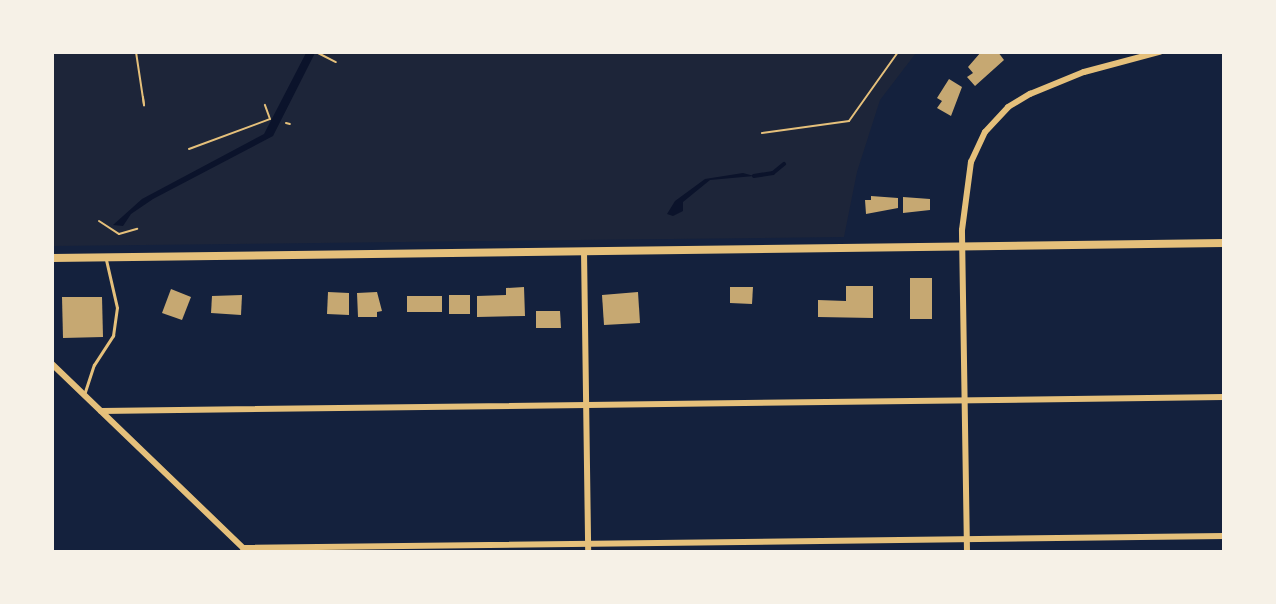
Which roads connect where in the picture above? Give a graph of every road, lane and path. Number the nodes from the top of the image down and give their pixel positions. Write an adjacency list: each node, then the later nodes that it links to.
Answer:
1 (136, 52): 8 (path)
2 (898, 52): 10 (path)
3 (1158, 52): 15 (street)
4 (318, 53): 5 (path)
5 (336, 62)
6 (146, 75): 7 (path)
7 (139, 76)
8 (143, 97)
9 (265, 105): 11 (path)
10 (762, 133)
11 (188, 149)
12 (99, 221): 13 (path)
13 (137, 229)
14 (1223, 243): 15 (street)
15 (965, 248): 16 (street); 22 (street)
16 (584, 251): 18 (street); 23 (street)
17 (52, 258): 18 (street)
18 (106, 258): 20 (lane)
19 (52, 365): 20 (street)
20 (84, 395): 24 (street)
21 (1223, 397): 22 (street)
22 (964, 400): 23 (street); 26 (street)
23 (584, 402): 24 (street); 27 (street)
24 (101, 411): 28 (street)
25 (1223, 536): 26 (street)
26 (966, 538): 27 (street); 29 (street)
27 (588, 548): 28 (street)
28 (245, 550)
29 (967, 551)

